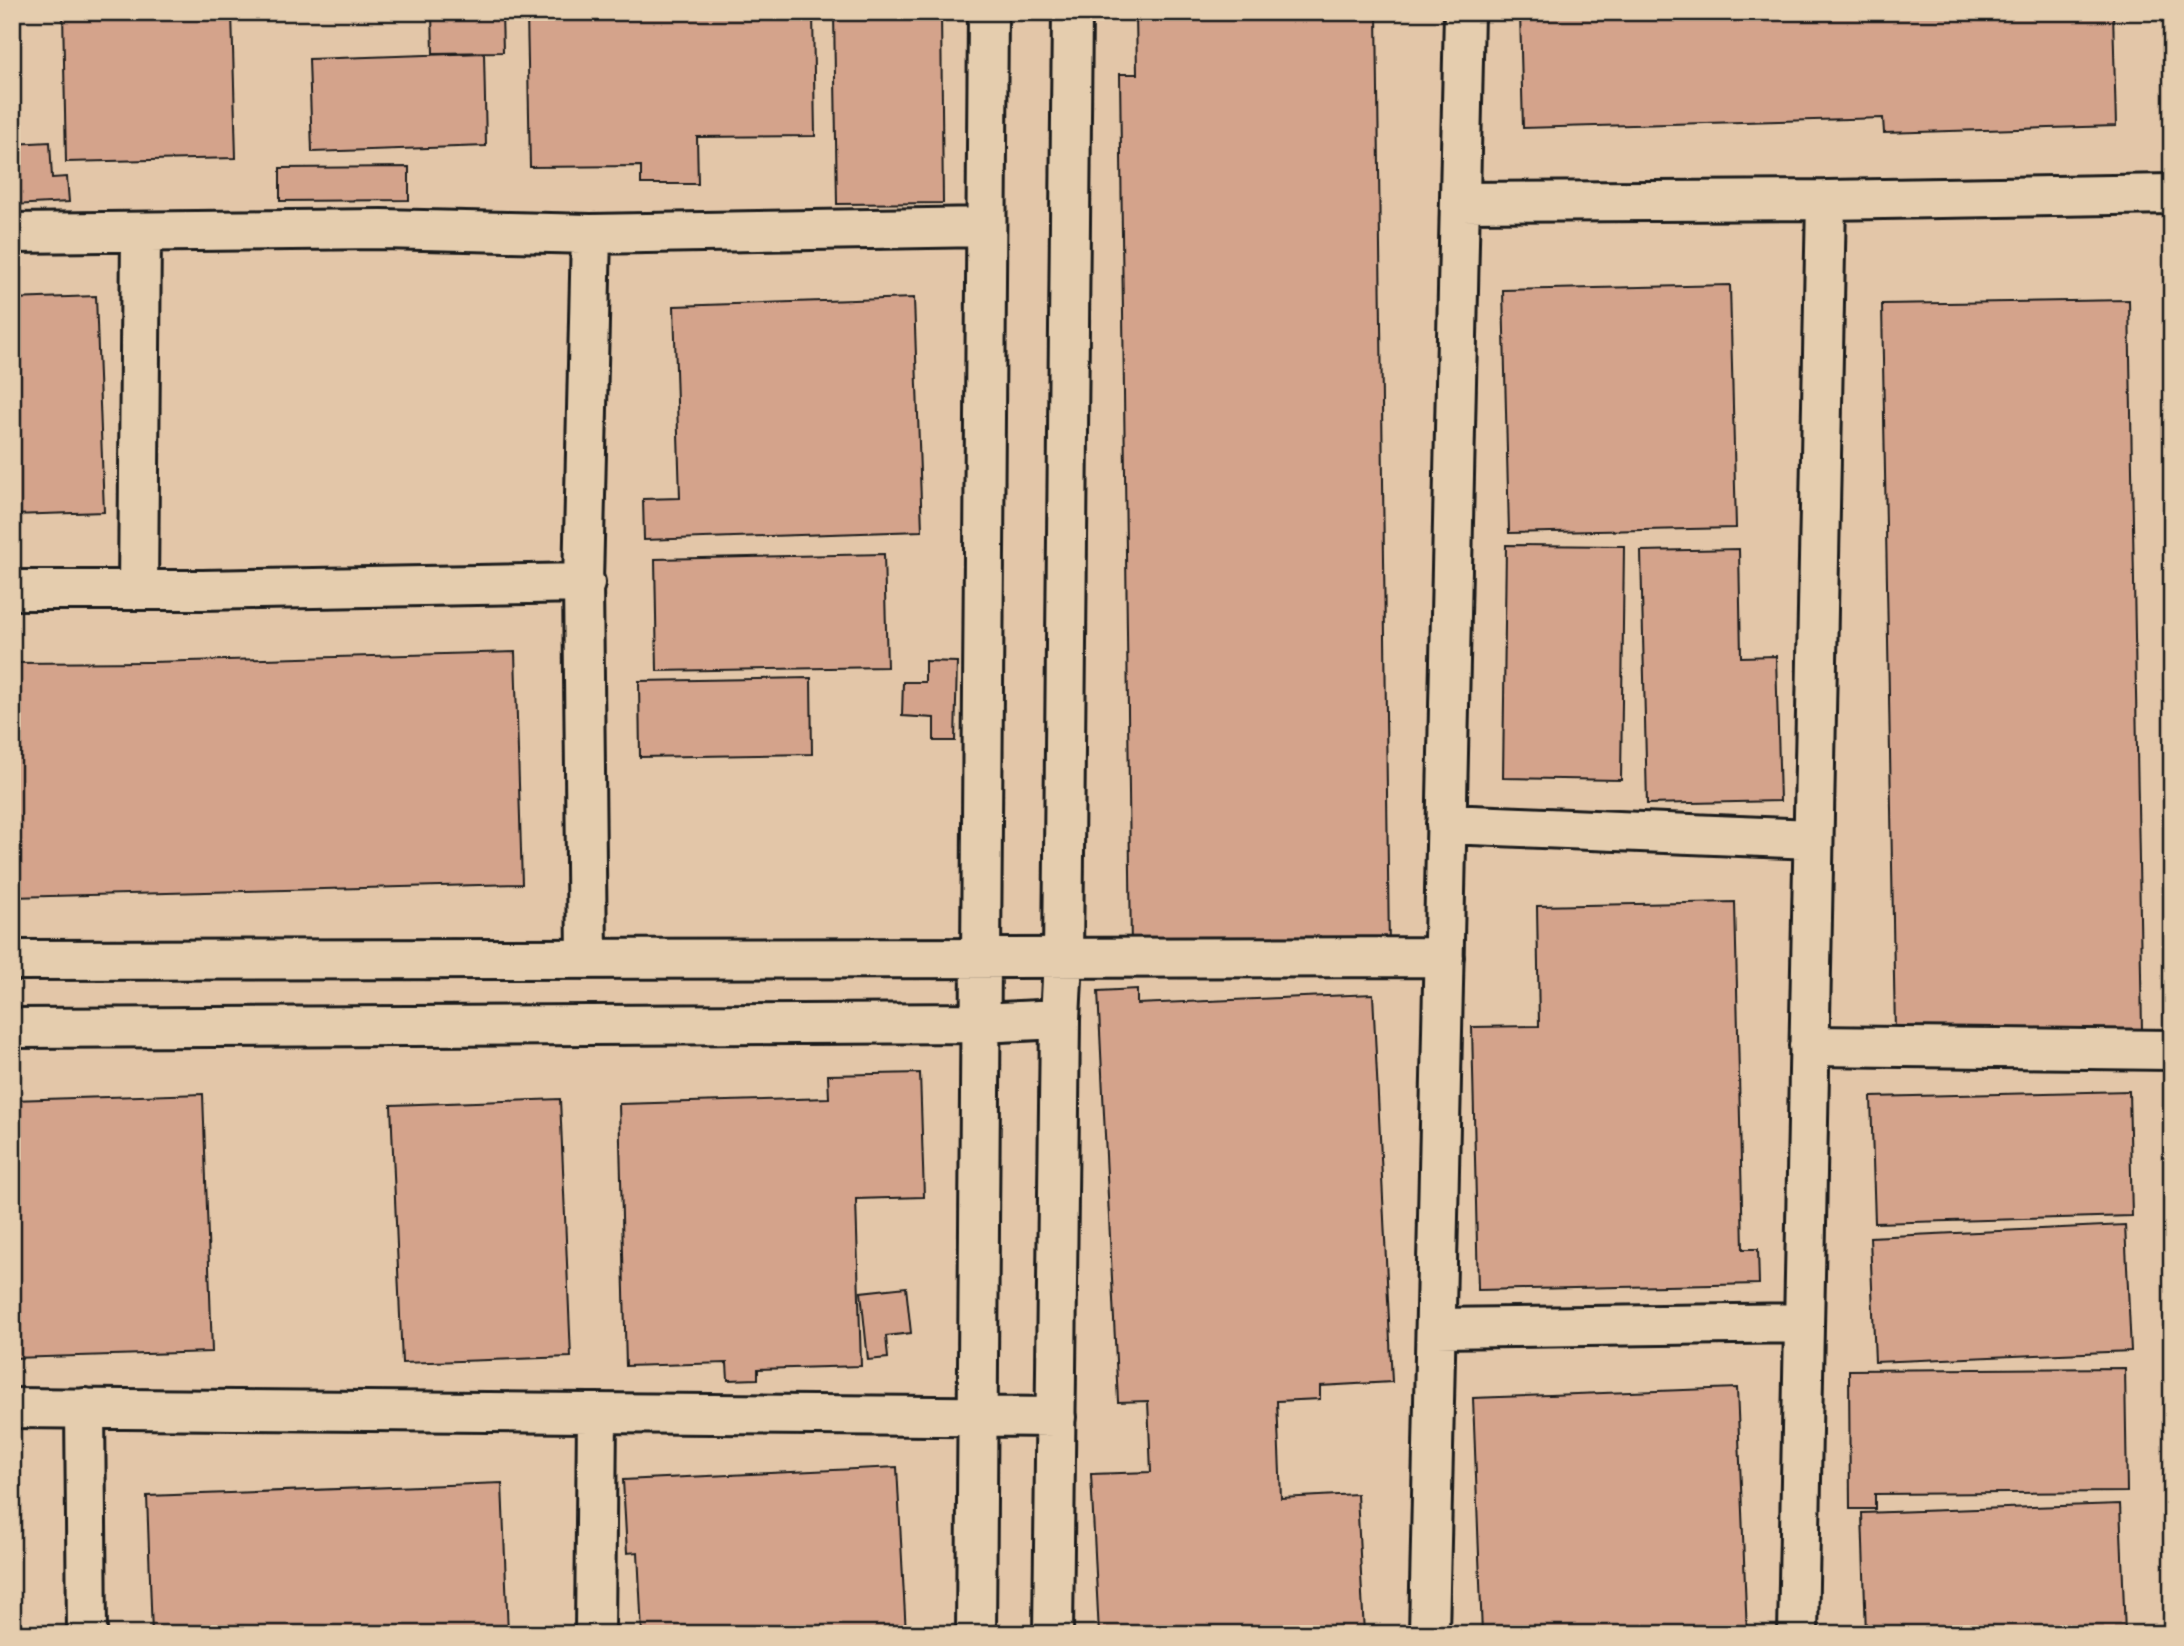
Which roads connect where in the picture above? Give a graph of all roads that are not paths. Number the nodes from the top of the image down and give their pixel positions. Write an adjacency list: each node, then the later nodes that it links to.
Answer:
1 (988, 12): 7 (street)
2 (1072, 12): 19 (street)
3 (1464, 12): 6 (street)
4 (2172, 194): 5 (street)
5 (1826, 200): 6 (street); 15 (street)
6 (1460, 202): 14 (street)
7 (986, 227): 10 (street); 16 (street)
8 (12, 233): 9 (street)
9 (141, 233): 10 (street); 13 (street)
10 (592, 234): 11 (street)
11 (584, 583): 13 (street); 18 (street)
12 (12, 590): 13 (street)
13 (138, 590)
14 (1446, 824): 15 (street); 17 (street)
15 (1813, 839): 24 (street)
16 (980, 957): 18 (street); 19 (street); 22 (street)
17 (1444, 957): 19 (street); 27 (street)
18 (587, 958): 20 (street)
19 (1063, 959): 21 (street)
20 (12, 960)
21 (1059, 1019): 22 (street); 32 (street)
22 (980, 1023): 23 (street); 31 (street)
23 (12, 1028)
24 (1809, 1045): 25 (street); 26 (street)
25 (2172, 1051)
26 (1804, 1323): 27 (street); 38 (street)
27 (1436, 1328): 37 (street)
28 (12, 1408): 29 (street)
29 (85, 1408): 30 (street); 33 (street)
30 (597, 1413): 31 (street); 34 (street)
31 (979, 1416): 32 (street); 35 (street)
32 (1056, 1417): 36 (street)
33 (87, 1634)
34 (595, 1634)
35 (976, 1634)
36 (1053, 1634)
37 (1429, 1634)
38 (1798, 1634)

